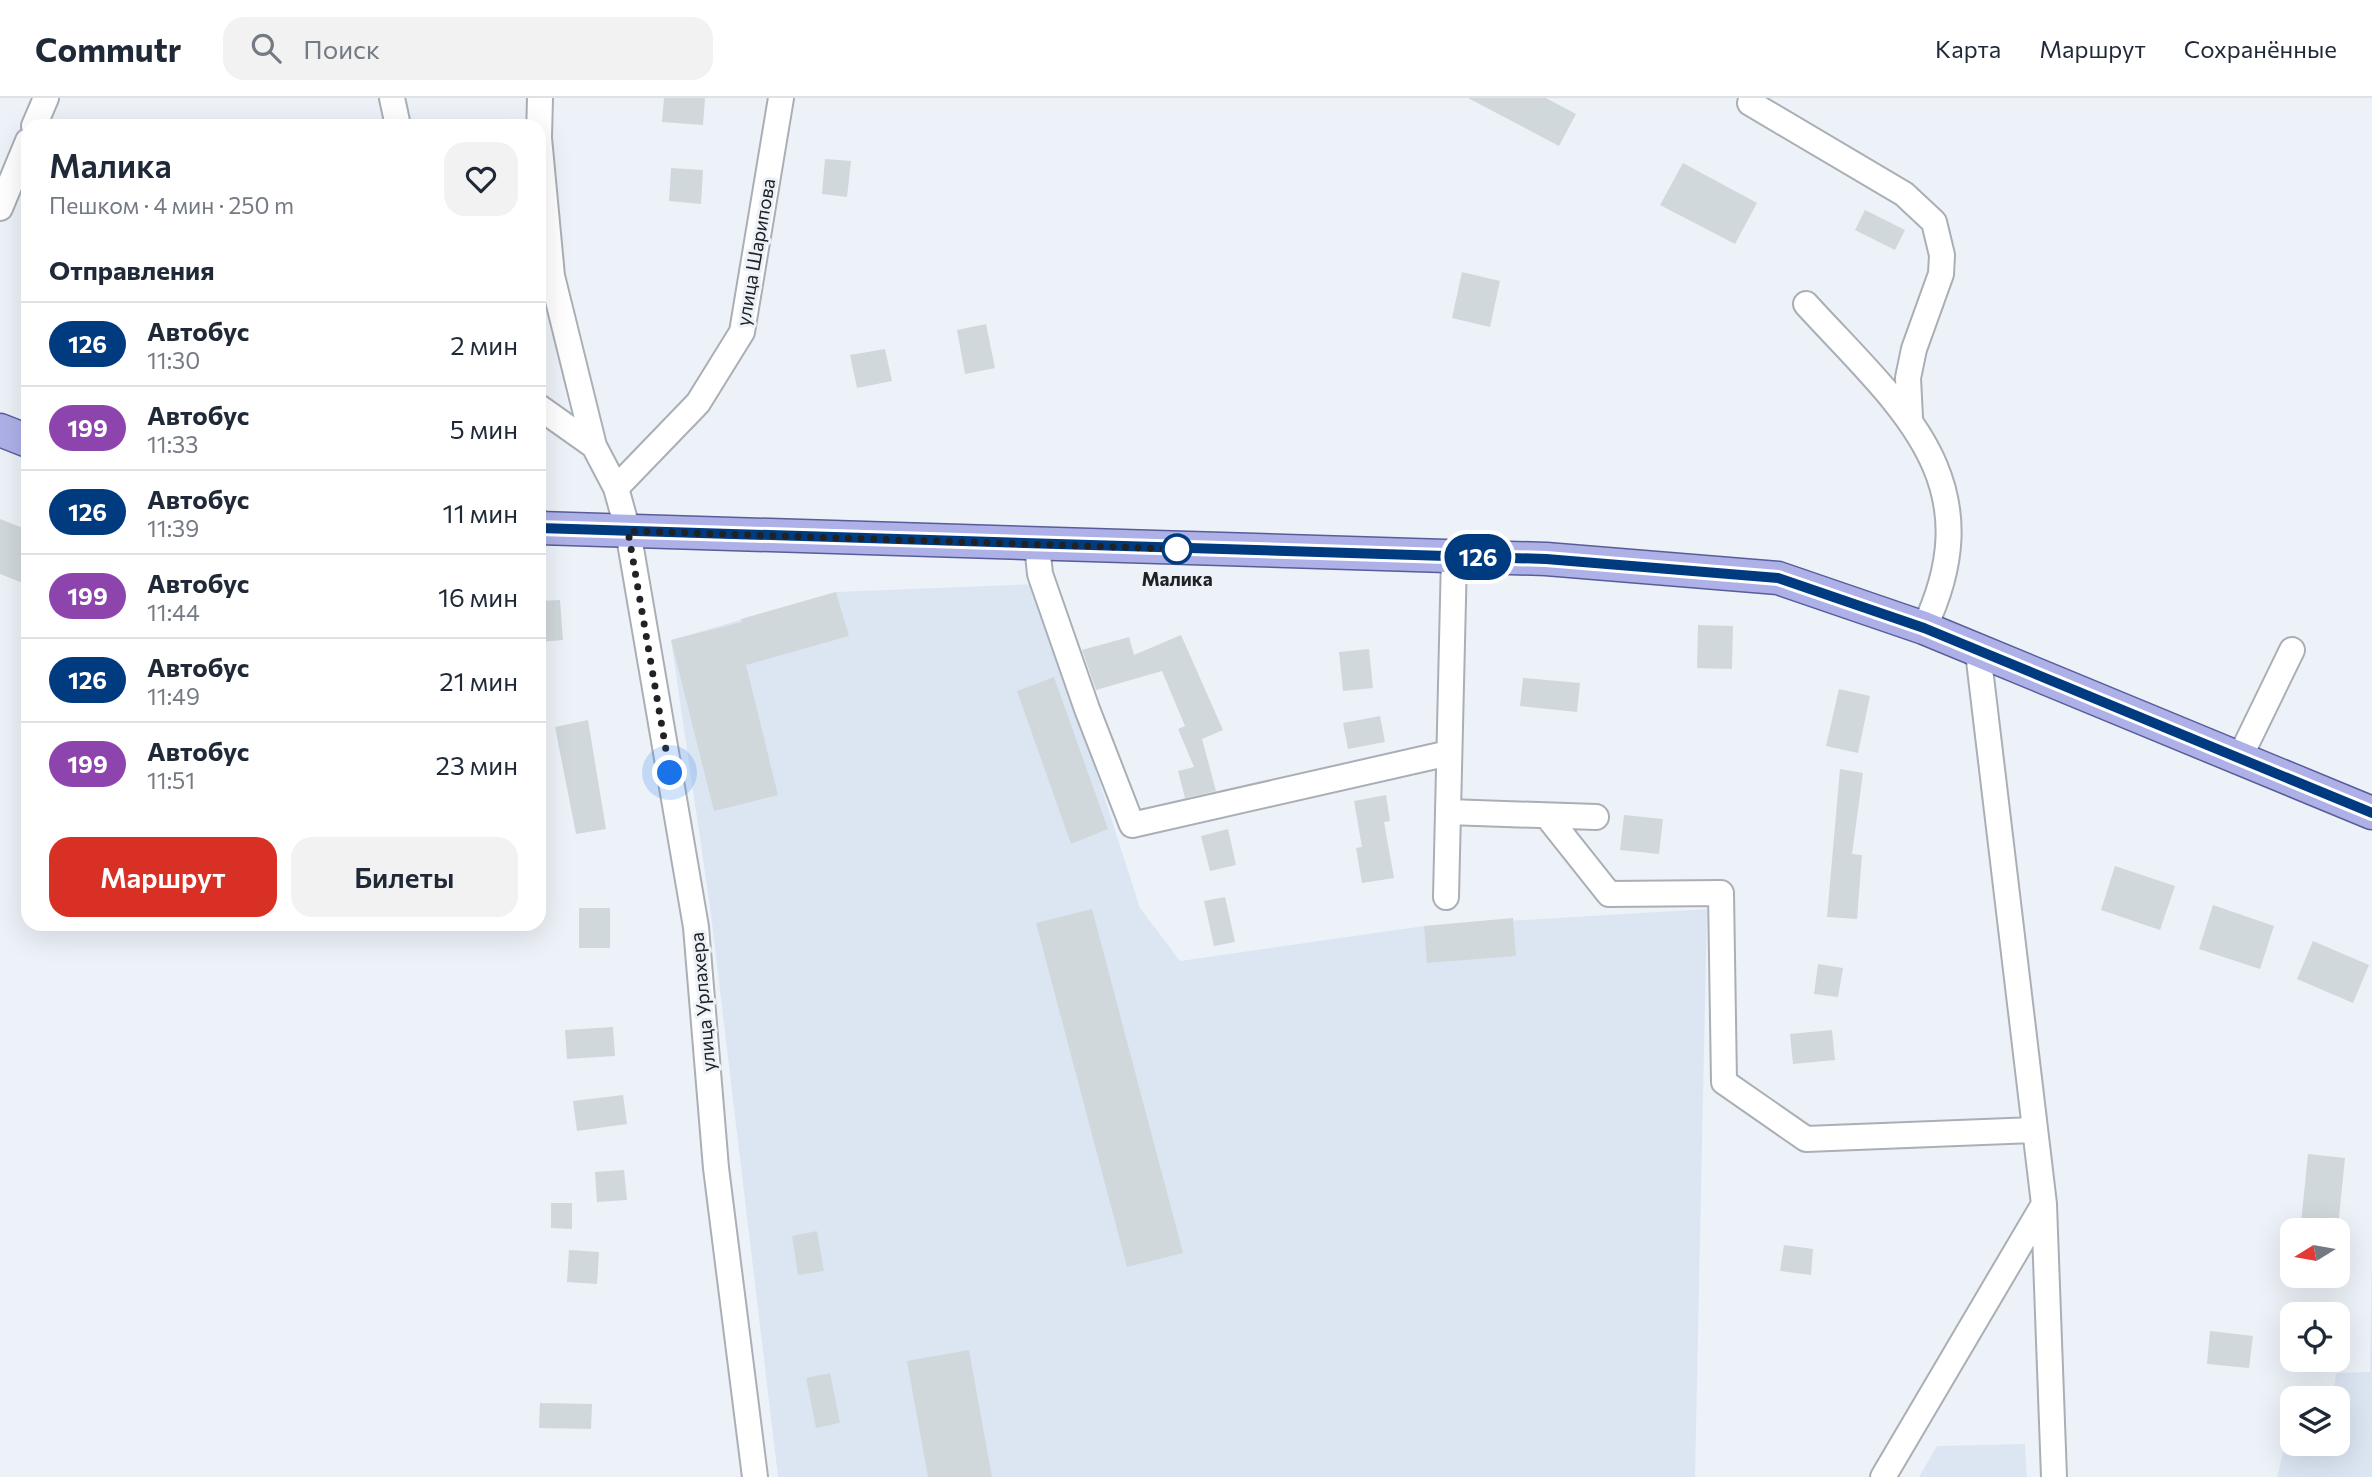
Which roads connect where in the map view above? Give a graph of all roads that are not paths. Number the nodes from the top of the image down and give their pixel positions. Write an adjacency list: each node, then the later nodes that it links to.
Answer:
1 (46, 98): 6 (street)
2 (392, 98): 7 (street)
3 (540, 98): 8 (street)
4 (781, 98): 18 (street, улица Шарипова)
5 (1750, 103): 14 (street)
6 (37, 119)
7 (396, 119)
8 (539, 119)
9 (21, 158): 10 (street)
10 (0, 208)
11 (546, 212): 17 (street)
12 (1806, 304): 14 (street)
13 (546, 412): 17 (street)
14 (1910, 418): 23 (street)
15 (0, 430): 16 (main road)
16 (21, 438)
17 (594, 446): 18 (street)
18 (616, 488): 20 (street)
19 (546, 528): 20 (main road)
20 (628, 531): 21 (main road); 35 (street, улица Урлахера)
21 (1037, 545): 22 (main road); 26 (street)
22 (1454, 557): 23 (main road); 26 (street)
23 (1924, 628): 25 (main road)
24 (2292, 650): 27 (street)
25 (1978, 652): 27 (main road); 33 (street)
26 (1449, 753): 28 (street)
27 (2239, 759): 29 (main road)
28 (1448, 812): 30 (street); 32 (street)
29 (2372, 813)
30 (1547, 816): 31 (street); 33 (street)
31 (1596, 817)
32 (1446, 897)
33 (2035, 1130): 34 (street)
34 (2044, 1204): 36 (street); 37 (street)
35 (755, 1477)
36 (1883, 1477)
37 (2054, 1477)

